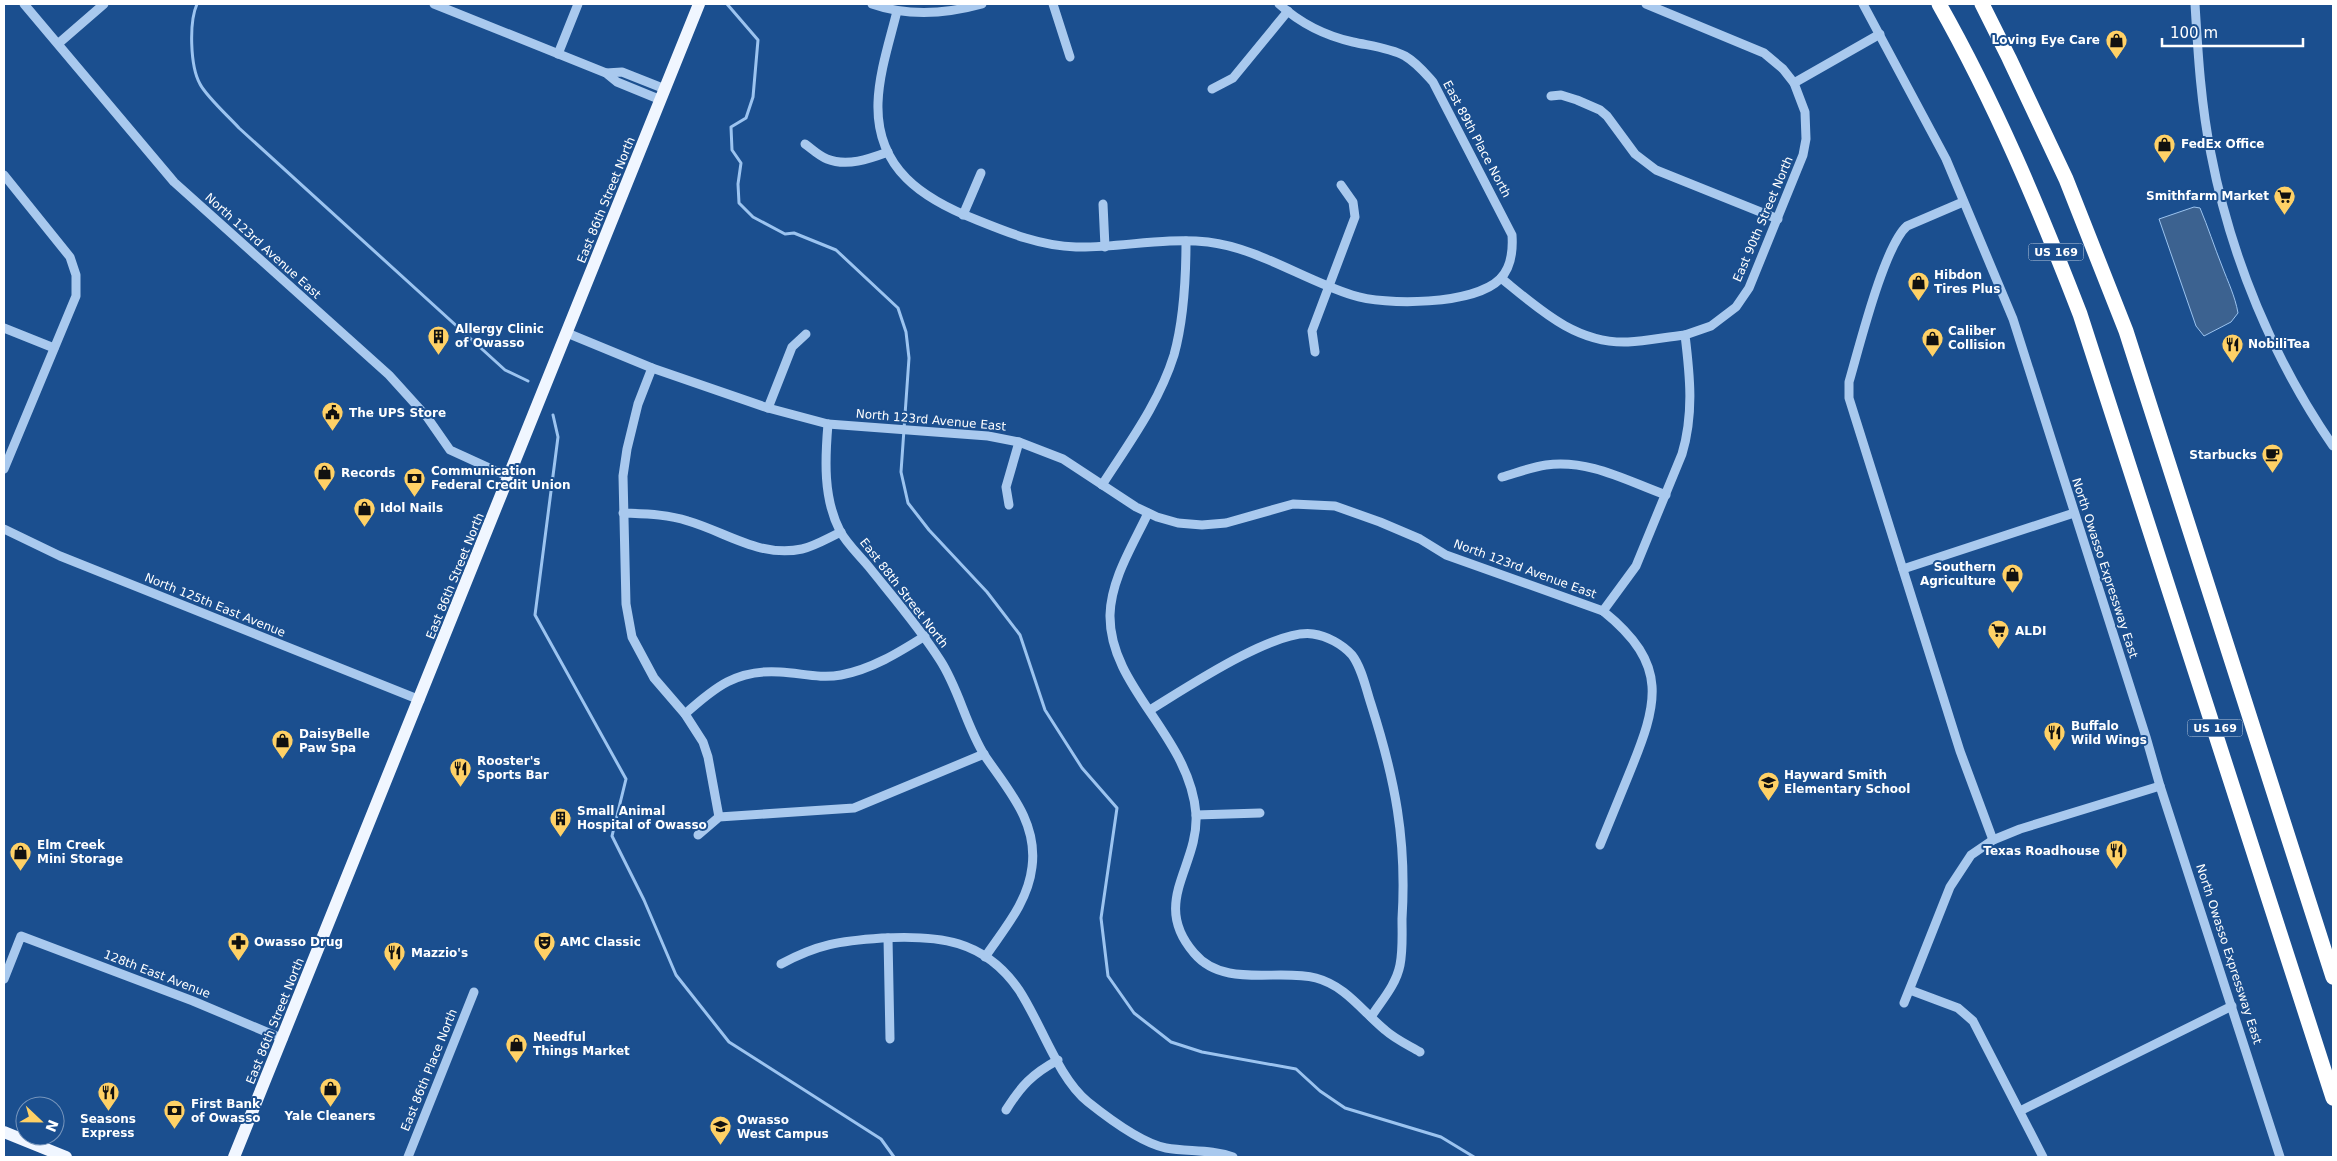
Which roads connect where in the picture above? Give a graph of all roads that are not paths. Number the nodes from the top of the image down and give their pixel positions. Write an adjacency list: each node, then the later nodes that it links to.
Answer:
1 (24, 4): 19 (street, North 123rd Avenue East)
2 (104, 4): 19 (street)
3 (434, 4): 15 (street)
4 (578, 4): 20 (street)
5 (699, 4): 24 (main road, East 86th Street North)
6 (872, 4): 16 (street)
7 (982, 4): 16 (street)
8 (1053, 4): 21 (street)
9 (1280, 4): 17 (street, East 89th Place North)
10 (1646, 4): 22 (street, East 90th Street North)
11 (1863, 4): 18 (street, North Owasso Expressway East)
12 (1939, 4): 89 (highway, US 169)
13 (1982, 4): 78 (highway, US 169)
14 (2195, 4): 49 (street)
15 (451, 7): 20 (street)
16 (897, 11): 27 (street)
17 (1288, 11): 23 (street); 37 (street, East 89th Place North)
18 (1880, 34): 22 (street); 31 (street, North Owasso Expressway East)
19 (59, 43): 51 (street, North 123rd Avenue East)
20 (558, 54): 24 (street)
21 (1070, 57)
22 (1794, 84): 34 (street, East 90th Street North)
23 (1212, 89)
24 (663, 94): 40 (main road, East 86th Street North)
25 (1551, 96): 34 (street)
26 (805, 144): 27 (street)
27 (888, 152): 33 (street)
28 (981, 174): 33 (street)
29 (4, 175): 43 (street)
30 (1340, 185): 38 (street)
31 (1963, 202): 58 (street, North Owasso Expressway East); 61 (street)
32 (1103, 204): 36 (street)
33 (963, 215): 36 (street)
34 (1778, 219): 42 (street, East 90th Street North)
35 (1186, 240): 36 (street); 38 (street); 53 (street)
36 (1104, 247)
37 (1501, 278): 38 (street); 42 (street, East 90th Street North)
38 (1329, 286): 44 (street)
39 (4, 328): 43 (street)
40 (566, 333): 45 (street, North 123rd Avenue East); 51 (main road, East 86th Street North)
41 (806, 334): 46 (street)
42 (1685, 335): 54 (street)
43 (54, 348): 50 (street)
44 (1315, 352)
45 (652, 368): 46 (street, North 123rd Avenue East); 56 (street)
46 (768, 408): 47 (street, North 123rd Avenue East)
47 (828, 424): 48 (street, North 123rd Avenue East); 60 (street, East 88th Street North)
48 (1020, 442): 53 (street, North 123rd Avenue East); 55 (street)
49 (2333, 446)
50 (4, 468)
51 (509, 477): 64 (main road, East 86th Street North)
52 (1502, 478): 54 (street)
53 (1102, 485): 57 (street, North 123rd Avenue East)
54 (1666, 495): 62 (street)
55 (1009, 505)
56 (623, 513): 60 (street); 66 (street)
57 (1148, 513): 62 (street, North 123rd Avenue East); 65 (street)
58 (2074, 513): 61 (street); 68 (street, North Owasso Expressway East)
59 (4, 529): 64 (street, North 125th East Avenue)
60 (841, 532): 63 (street, East 88th Street North)
61 (1903, 569): 73 (street)
62 (1603, 611): 74 (street, North 123rd Avenue East)
63 (924, 636): 66 (street); 67 (street, East 88th Street North)
64 (420, 700): 85 (main road, East 86th Street North)
65 (1150, 710): 70 (street); 84 (street)
66 (685, 714): 71 (street)
67 (984, 754): 71 (street); 76 (street, East 88th Street North)
68 (2160, 786): 73 (street); 83 (street, North Owasso Expressway East)
69 (1260, 813): 70 (street)
70 (1196, 815): 84 (street)
71 (719, 817): 72 (street)
72 (698, 835)
73 (1993, 840): 80 (street)
74 (1600, 845)
75 (888, 938): 76 (street); 77 (street); 86 (street)
76 (985, 957): 88 (street)
77 (781, 964)
78 (2333, 977)
79 (4, 979): 85 (street, 128th East Avenue)
80 (1910, 990): 82 (street); 91 (street)
81 (474, 992): 95 (street, East 86th Place North)
82 (1904, 1004)
83 (2232, 1006): 91 (street); 98 (street, North Owasso Expressway East)
84 (1371, 1017): 87 (street)
85 (283, 1039): 94 (main road, East 86th Street North)
86 (890, 1039)
87 (1420, 1052)
88 (1058, 1060): 90 (street); 96 (street)
89 (2333, 1098)
90 (1006, 1110)
91 (2020, 1111): 97 (street)
92 (4, 1132): 93 (main road)
93 (66, 1157)
94 (234, 1157)
95 (408, 1157)
96 (1233, 1157)
97 (2043, 1157)
98 (2280, 1157)

